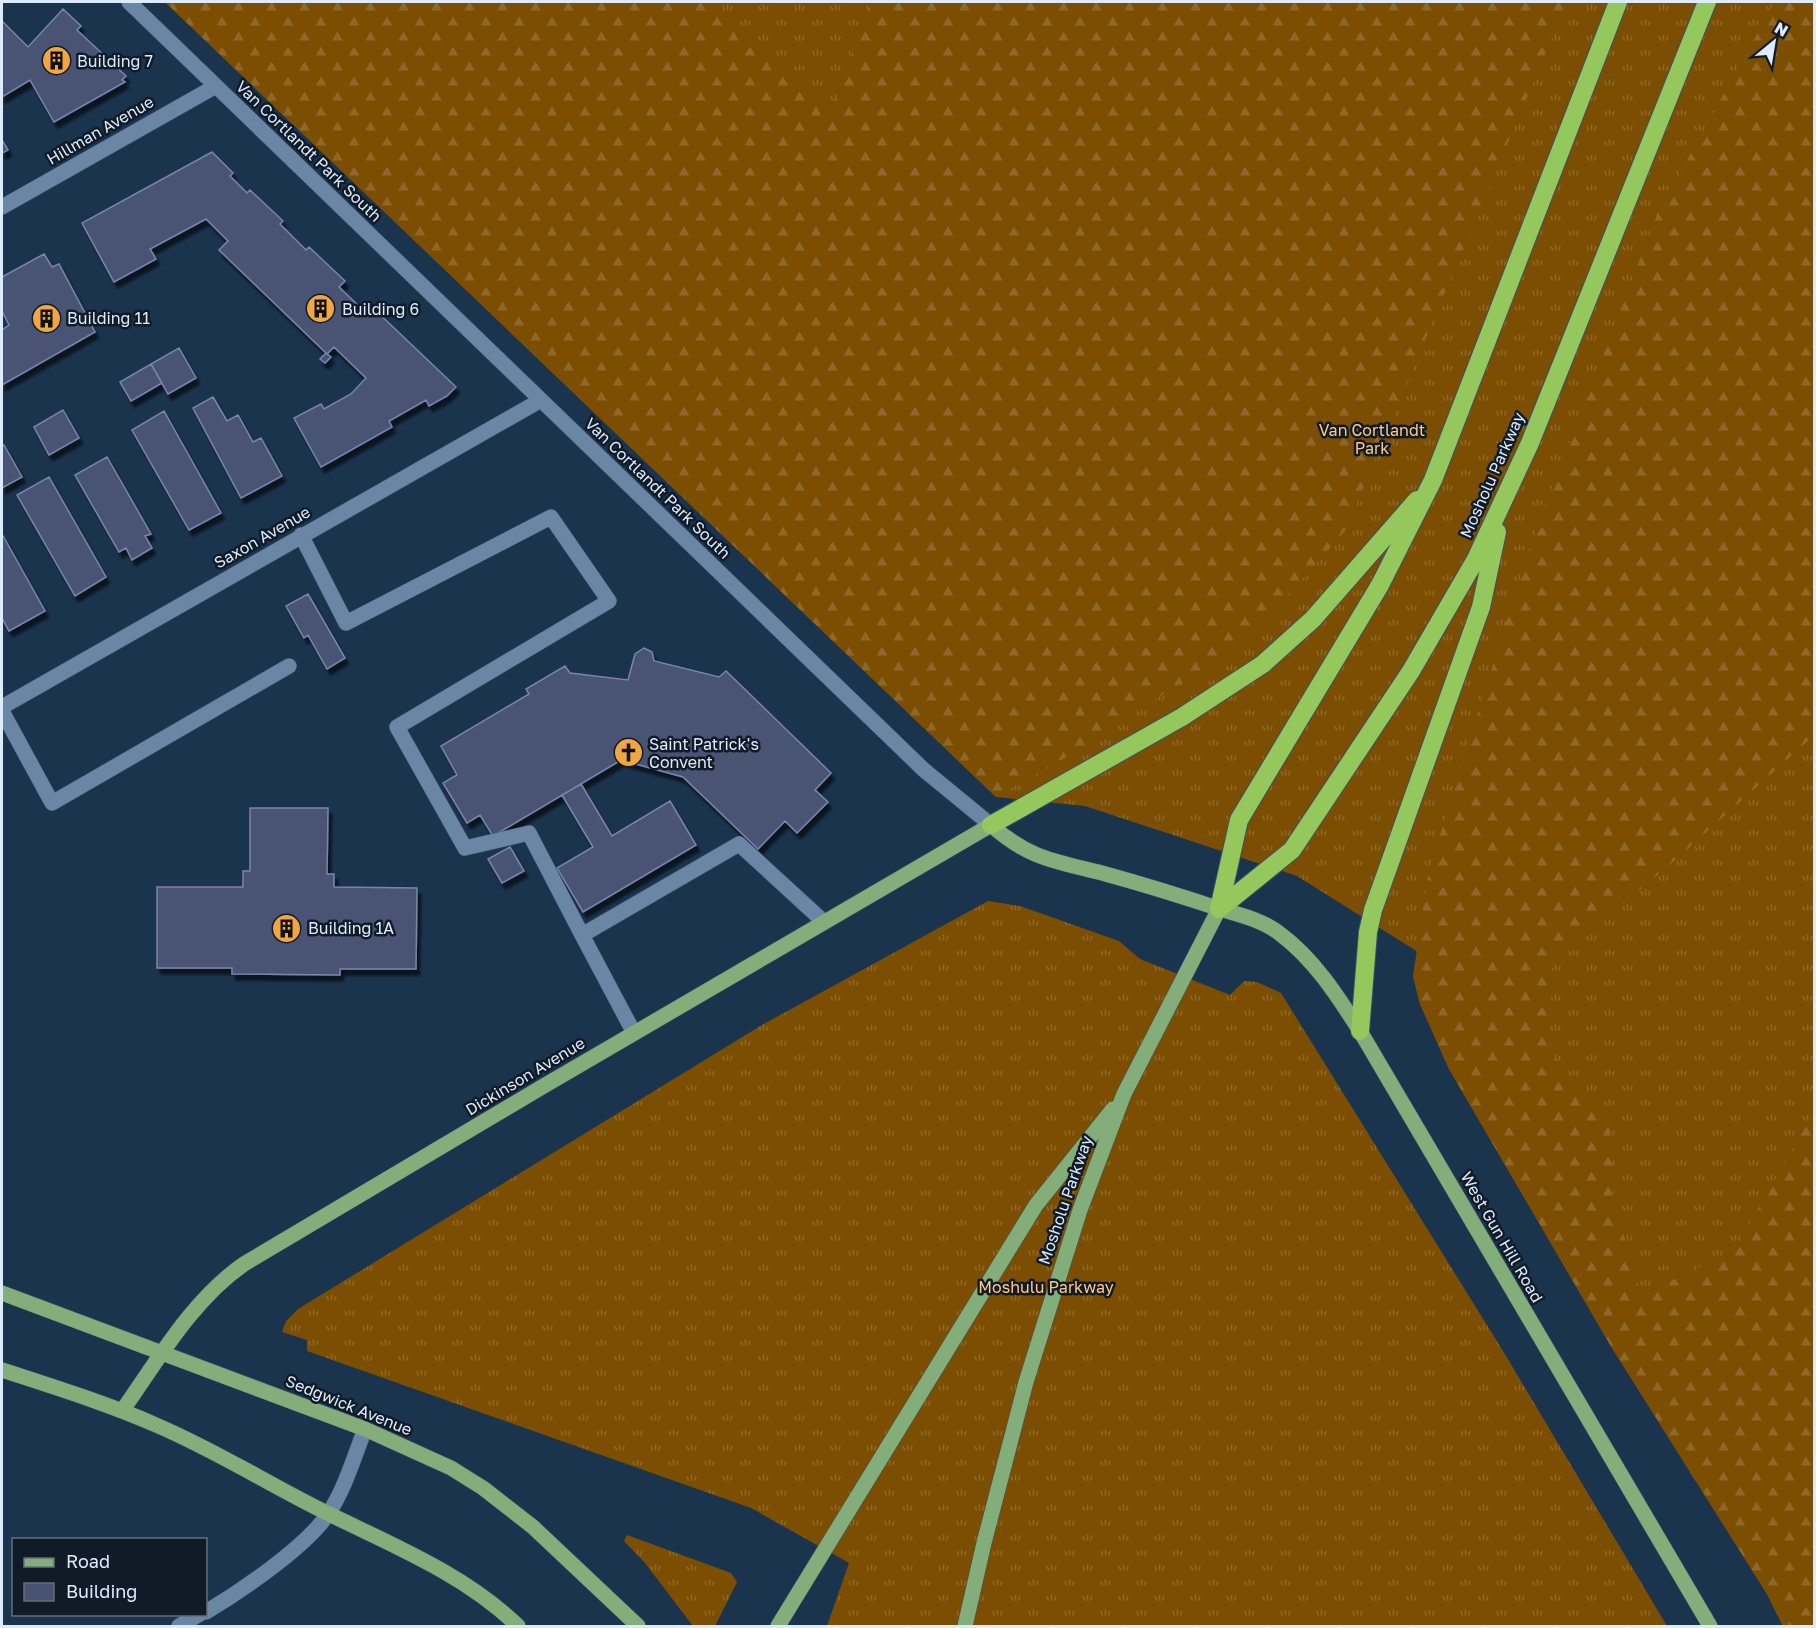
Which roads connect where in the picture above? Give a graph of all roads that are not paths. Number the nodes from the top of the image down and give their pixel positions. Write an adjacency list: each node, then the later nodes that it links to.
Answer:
1 (129, 2): 4 (street, Van Cortlandt Park South)
2 (1618, 2): 7 (highway, Mosholu Parkway)
3 (1707, 2): 8 (highway, Mosholu Parkway)
4 (216, 86): 5 (street, Hillman Avenue); 6 (street, Van Cortlandt Park South)
5 (2, 207)
6 (541, 400): 9 (street, Saxon Avenue); 12 (street, Van Cortlandt Park South)
7 (1433, 480): 12 (highway); 13 (highway, Mosholu Parkway)
8 (1502, 507): 13 (highway, Mosholu Parkway); 16 (highway)
9 (301, 535): 11 (street, Saxon Avenue); 15 (street)
10 (289, 666): 11 (street)
11 (2, 709)
12 (991, 825): 13 (main road, Van Cortlandt Park South); 14 (main road, Dickinson Avenue)
13 (1220, 909): 16 (main road, West Gun Hill Road); 18 (main road, Mosholu Parkway)
14 (824, 922): 15 (street); 17 (main road, Dickinson Avenue)
15 (582, 935): 17 (street)
16 (1360, 1031): 32 (main road, West Gun Hill Road)
17 (633, 1033): 20 (main road, Dickinson Avenue)
18 (1124, 1095): 30 (main road); 31 (main road, Mosholu Parkway)
19 (2, 1293): 20 (main road, Sedgwick Avenue)
20 (164, 1352): 22 (main road, Dickinson Avenue); 23 (main road, Sedgwick Avenue)
21 (2, 1370): 22 (main road)
22 (122, 1411): 24 (main road)
23 (365, 1430): 24 (street); 29 (main road, Sedgwick Avenue)
24 (328, 1514): 25 (street); 28 (main road)
25 (207, 1611)
26 (196, 1616): 27 (street)
27 (179, 1626)
28 (518, 1626)
29 (638, 1626)
30 (778, 1626)
31 (965, 1626)
32 (1710, 1626)

